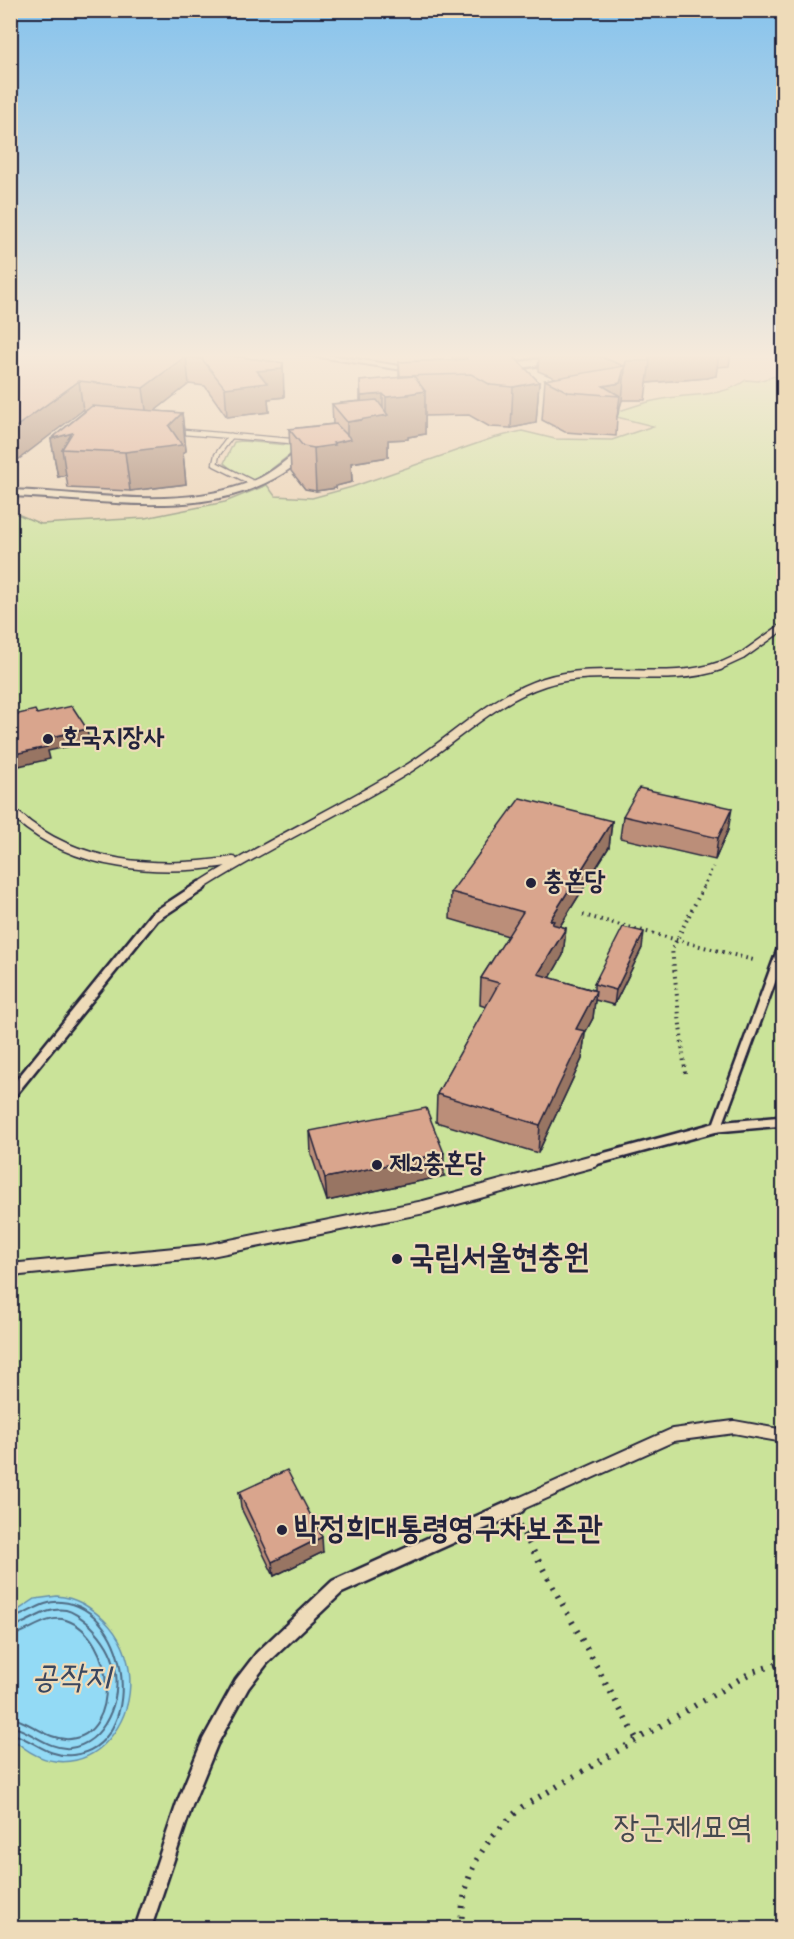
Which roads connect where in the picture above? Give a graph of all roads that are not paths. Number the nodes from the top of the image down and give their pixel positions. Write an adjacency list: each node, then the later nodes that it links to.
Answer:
1 (225, 443): 3 (lane)
2 (316, 443): 3 (street)
3 (256, 484): 4 (street)
4 (10, 493)
5 (783, 626): 7 (lane)
6 (18, 817): 7 (lane)
7 (242, 859): 9 (lane)
8 (783, 945): 11 (lane)
9 (10, 1095)
10 (783, 1121): 11 (lane)
11 (717, 1127): 12 (lane)
12 (10, 1270)
13 (783, 1436): 14 (lane)
14 (143, 1929)

